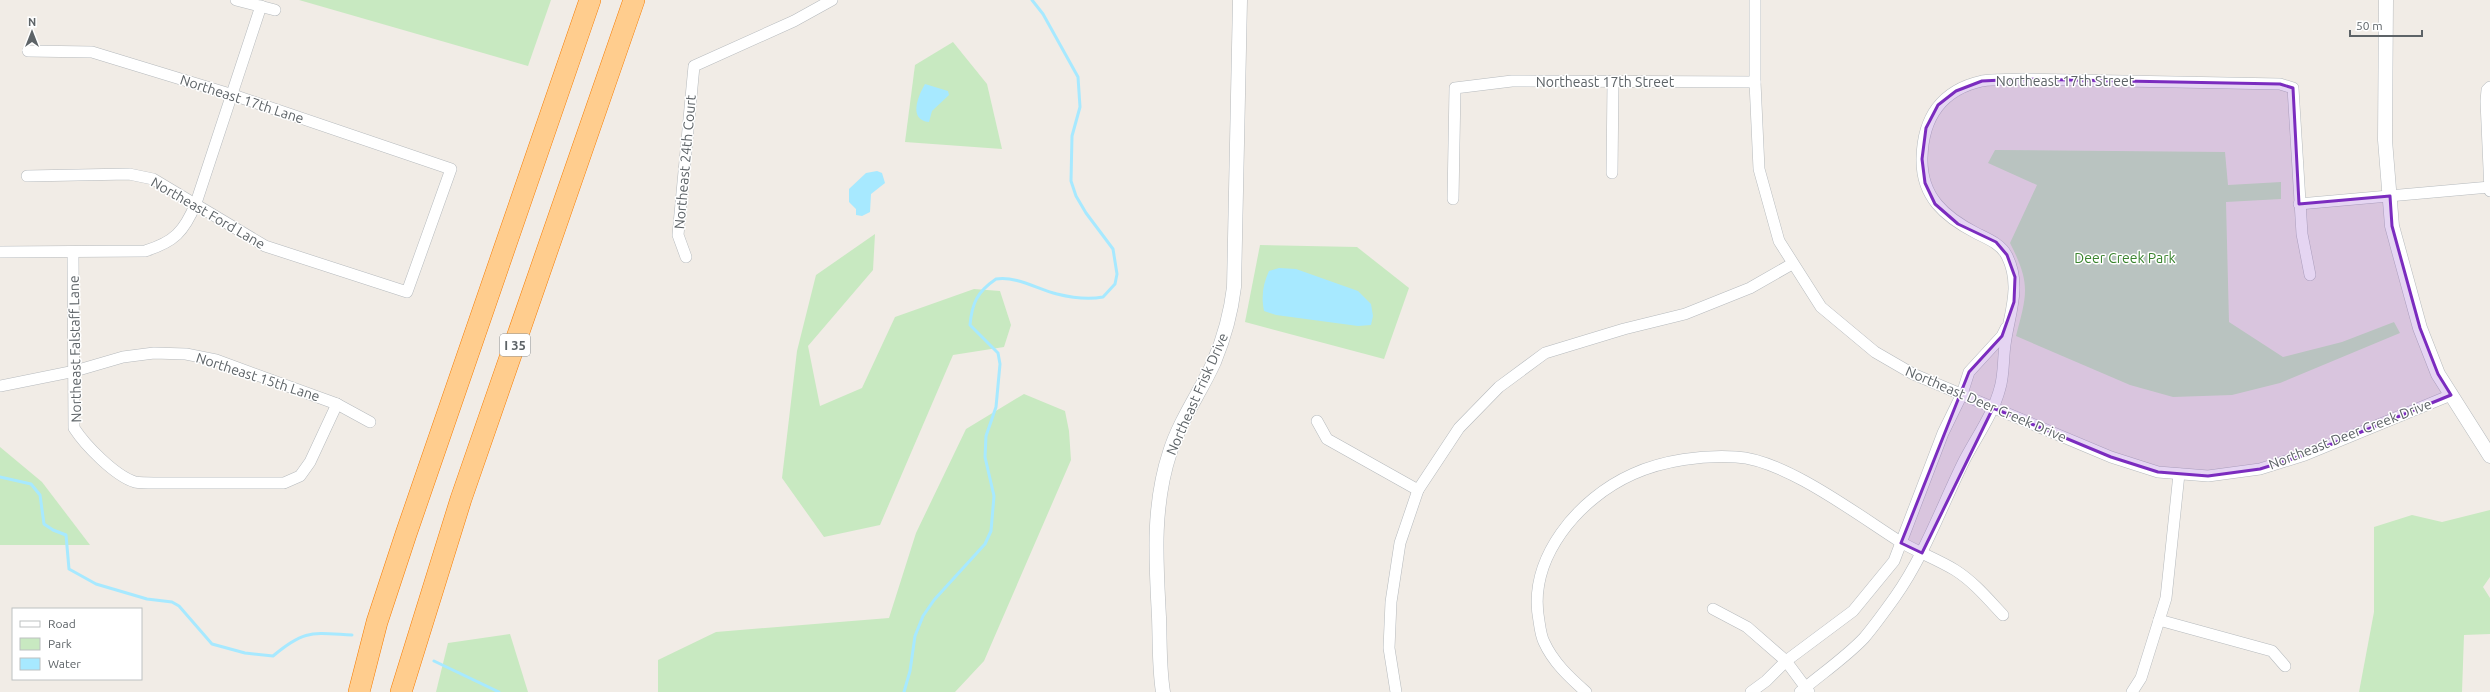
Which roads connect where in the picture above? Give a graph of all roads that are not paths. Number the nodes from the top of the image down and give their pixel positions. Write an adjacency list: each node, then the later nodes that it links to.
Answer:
1 (236, 0): 8 (street)
2 (590, 0): 49 (highway)
3 (634, 0): 50 (highway, I 35)
4 (832, 0): 25 (street, Northeast 24th Court)
5 (1240, 0): 51 (street, Northeast Frisk Drive)
6 (1755, 0): 12 (street, Northeast Deer Creek Drive)
7 (2386, 0): 19 (street)
8 (261, 6): 9 (street); 14 (street)
9 (275, 10)
10 (28, 51): 14 (street, Northeast 17th Lane)
11 (1613, 82): 12 (street, Northeast 17th Street); 15 (street); 20 (street, Northeast 17th Street)
12 (1755, 82): 26 (street, Northeast Deer Creek Drive)
13 (2490, 88): 17 (street)
14 (233, 95): 21 (street); 28 (street, Northeast 17th Lane)
15 (1612, 173)
16 (27, 176): 21 (street, Northeast Ford Lane)
17 (2490, 187): 18 (street); 19 (street)
18 (2490, 191)
19 (2390, 196): 22 (street); 33 (street)
20 (1453, 199)
21 (196, 203): 24 (street); 28 (street, Northeast Ford Lane)
22 (2299, 204): 27 (street); 29 (street, Northeast 17th Street)
23 (0, 252): 24 (street)
24 (74, 253): 30 (street, Northeast Falstaff Lane)
25 (686, 257)
26 (1792, 264): 32 (street, Northeast Deer Creek Drive); 40 (street)
27 (2310, 275)
28 (407, 292)
29 (2009, 322): 32 (street, Northeast 17th Street); 35 (street, Northeast 17th Street)
30 (75, 371): 31 (street, Northeast 15th Lane); 34 (street, Northeast 15th Lane); 34 (street, Northeast Falstaff Lane)
31 (0, 386)
32 (1962, 394): 35 (street, Northeast Deer Creek Drive); 41 (street, Northeast 17th Street)
33 (2450, 396): 38 (street); 39 (street, Northeast Deer Creek Drive)
34 (337, 404): 37 (street, Northeast 15th Lane)
35 (1993, 408): 39 (street, Northeast Deer Creek Drive); 42 (street, Northeast 17th Street)
36 (1317, 421): 40 (street)
37 (370, 422)
38 (2490, 456)
39 (2179, 474): 45 (street)
40 (1418, 490): 52 (street)
41 (1901, 542): 42 (street); 46 (street, Northeast 17th Street); 53 (street)
42 (1922, 553): 44 (street); 48 (street, Northeast 17th Street)
43 (1713, 610): 46 (street)
44 (2003, 615)
45 (2159, 620): 47 (street); 55 (street)
46 (1786, 662): 48 (street); 54 (street, Northeast 17th Street)
47 (2284, 666)
48 (1805, 690)
49 (359, 692)
50 (401, 692)
51 (1163, 692)
52 (1396, 692)
53 (1586, 692)
54 (1751, 692)
55 (2132, 692)

